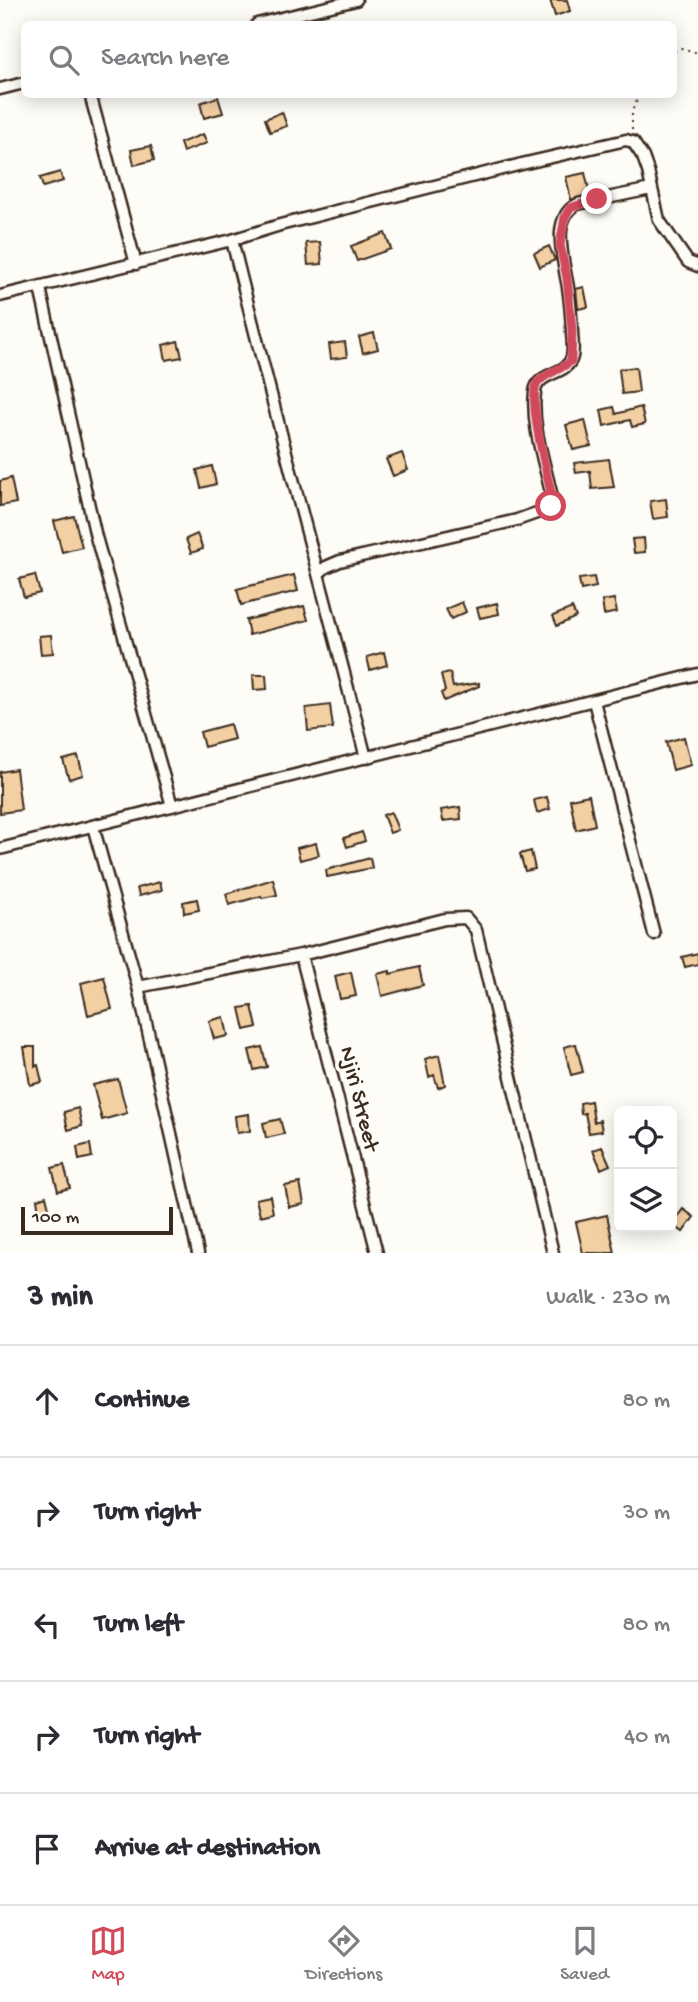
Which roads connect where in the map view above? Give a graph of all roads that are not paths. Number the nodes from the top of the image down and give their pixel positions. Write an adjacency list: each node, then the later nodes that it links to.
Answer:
1 (356, 0): 2 (street)
2 (269, 21)
3 (21, 84): 4 (street)
4 (0, 89)
5 (91, 98): 8 (street)
6 (651, 189): 7 (street); 9 (street); 12 (street)
7 (232, 240): 8 (street); 12 (street)
8 (136, 264): 10 (street)
9 (698, 266)
10 (40, 288): 11 (street); 16 (street)
11 (0, 296)
12 (319, 573): 15 (street)
13 (698, 674): 14 (street)
14 (594, 701): 15 (street); 19 (street)
15 (366, 758): 16 (street)
16 (172, 806): 17 (street)
17 (93, 826): 18 (street); 21 (street)
18 (0, 849)
19 (654, 934)
20 (301, 955): 21 (street); 23 (street, Njiri Street); 24 (street)
21 (138, 987): 22 (street)
22 (198, 1253)
23 (377, 1253)
24 (553, 1253)

